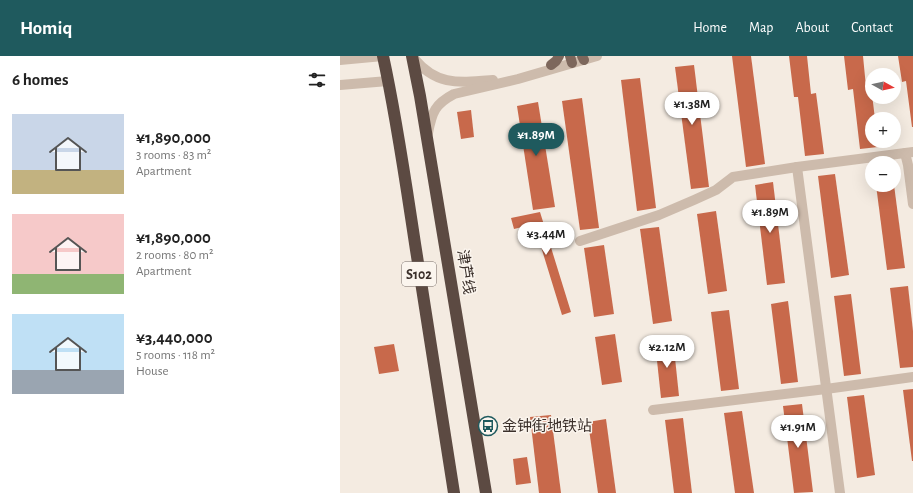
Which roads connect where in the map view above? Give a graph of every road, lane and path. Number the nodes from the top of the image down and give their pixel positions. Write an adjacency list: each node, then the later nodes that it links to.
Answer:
1 (383, 56): 7 (street); 9 (highway, S102)
2 (412, 56): 8 (street); 11 (highway, 津芦线 / S102)
3 (560, 56): 8 (main road)
4 (597, 56): 5 (street)
5 (582, 57): 6 (street)
6 (571, 59): 8 (street)
7 (340, 60)
8 (552, 67): 11 (street)
9 (388, 81): 10 (street); 19 (highway, S102)
10 (340, 85)
11 (427, 138): 20 (highway, 津芦线 / S102)
12 (909, 152): 13 (street); 14 (street)
13 (797, 167): 15 (street); 17 (street)
14 (913, 204)
15 (580, 241)
16 (913, 378): 17 (street)
17 (826, 389): 18 (street); 21 (street)
18 (653, 410)
19 (454, 493)
20 (486, 493)
21 (840, 493)

